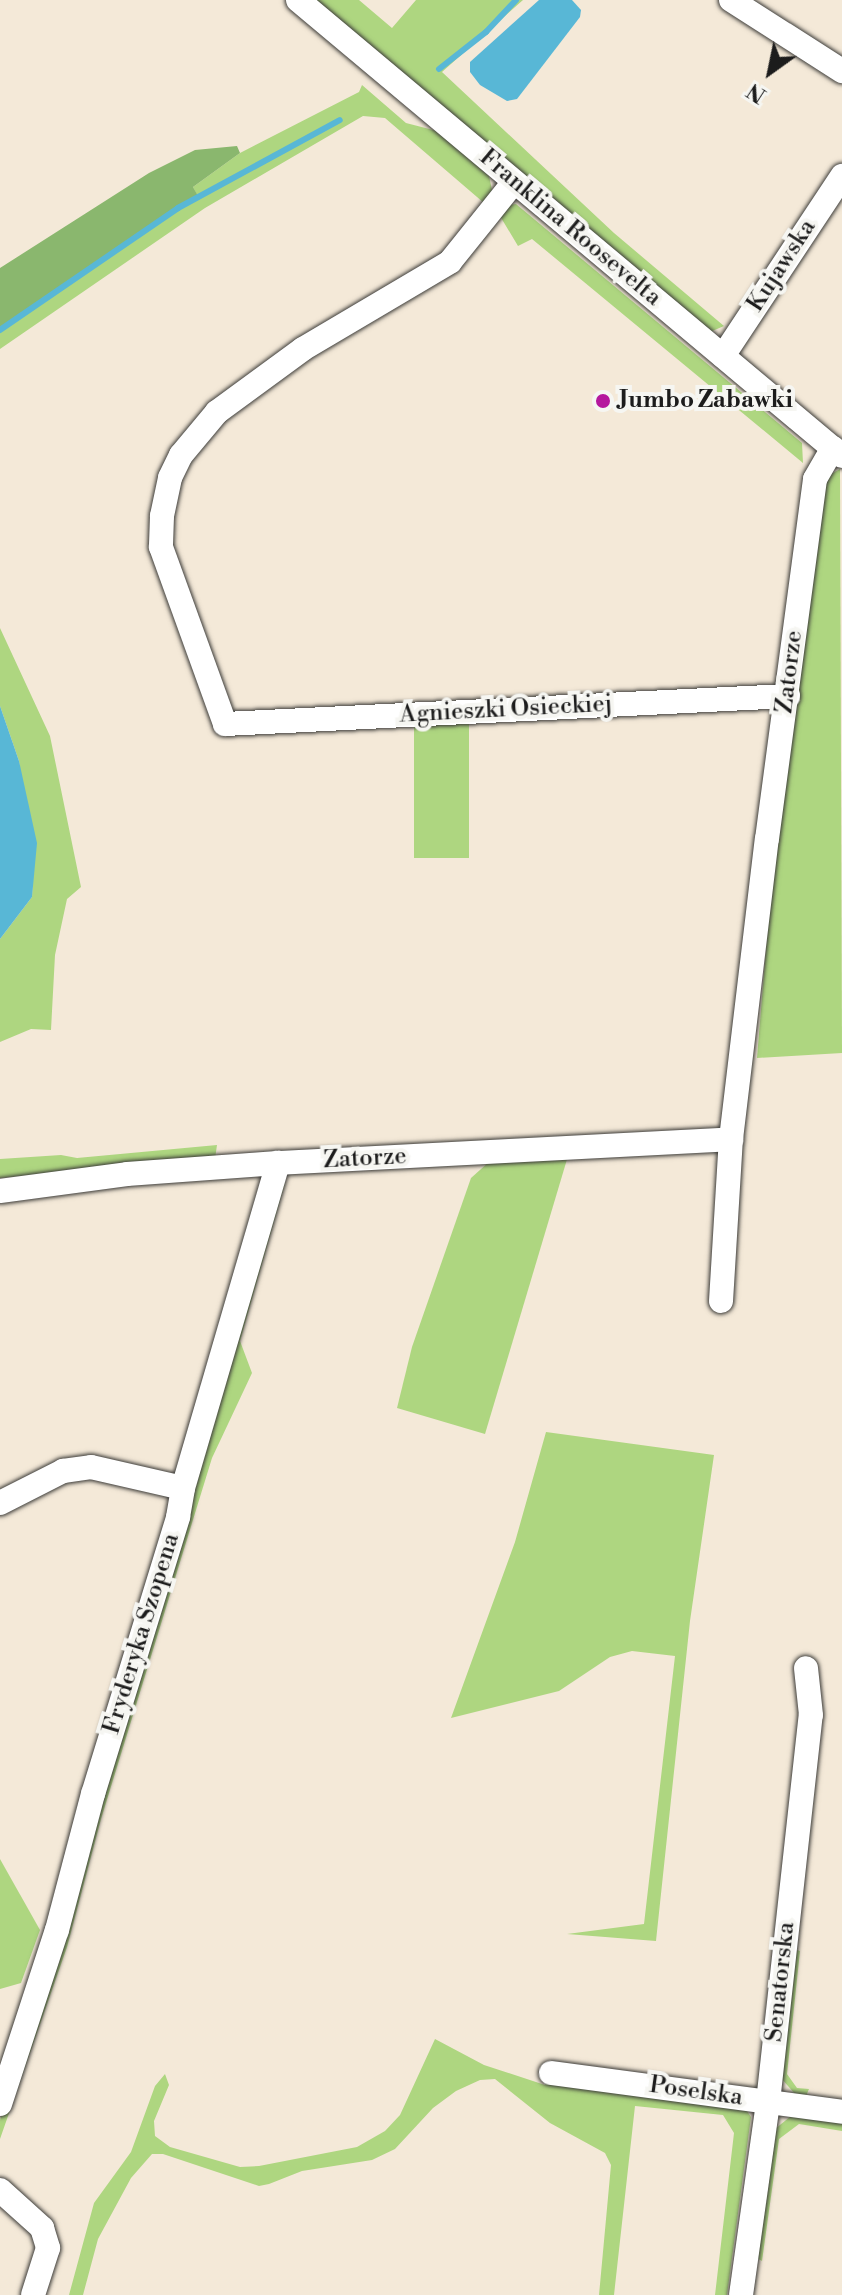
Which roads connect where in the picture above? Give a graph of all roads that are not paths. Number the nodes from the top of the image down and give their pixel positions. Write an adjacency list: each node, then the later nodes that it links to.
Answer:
1 (298, 0): 5 (street, Franklina Roosevelta)
2 (731, 0): 3 (street)
3 (842, 71)
4 (842, 176): 6 (street, Kujawska)
5 (514, 182): 6 (street, Franklina Roosevelta); 8 (street, Agnieszki Osieckiej)
6 (723, 356): 7 (street, Franklina Roosevelta)
7 (837, 452): 8 (street, Zatorze)
8 (788, 696): 9 (street, Zatorze)
9 (731, 1139): 10 (street, Zatorze); 12 (street, Zatorze)
10 (278, 1163): 11 (street, Zatorze); 13 (street, Fryderyka Szopena)
11 (0, 1191)
12 (721, 1301)
13 (183, 1488): 14 (street); 18 (street, Fryderyka Szopena)
14 (0, 1503)
15 (806, 1668): 17 (street, Senatorska)
16 (551, 2073): 17 (street, Poselska)
17 (768, 2102): 19 (street, Poselska); 22 (street, Senatorska)
18 (0, 2104)
19 (842, 2112)
20 (0, 2190): 21 (street)
21 (33, 2295)
22 (741, 2295)

